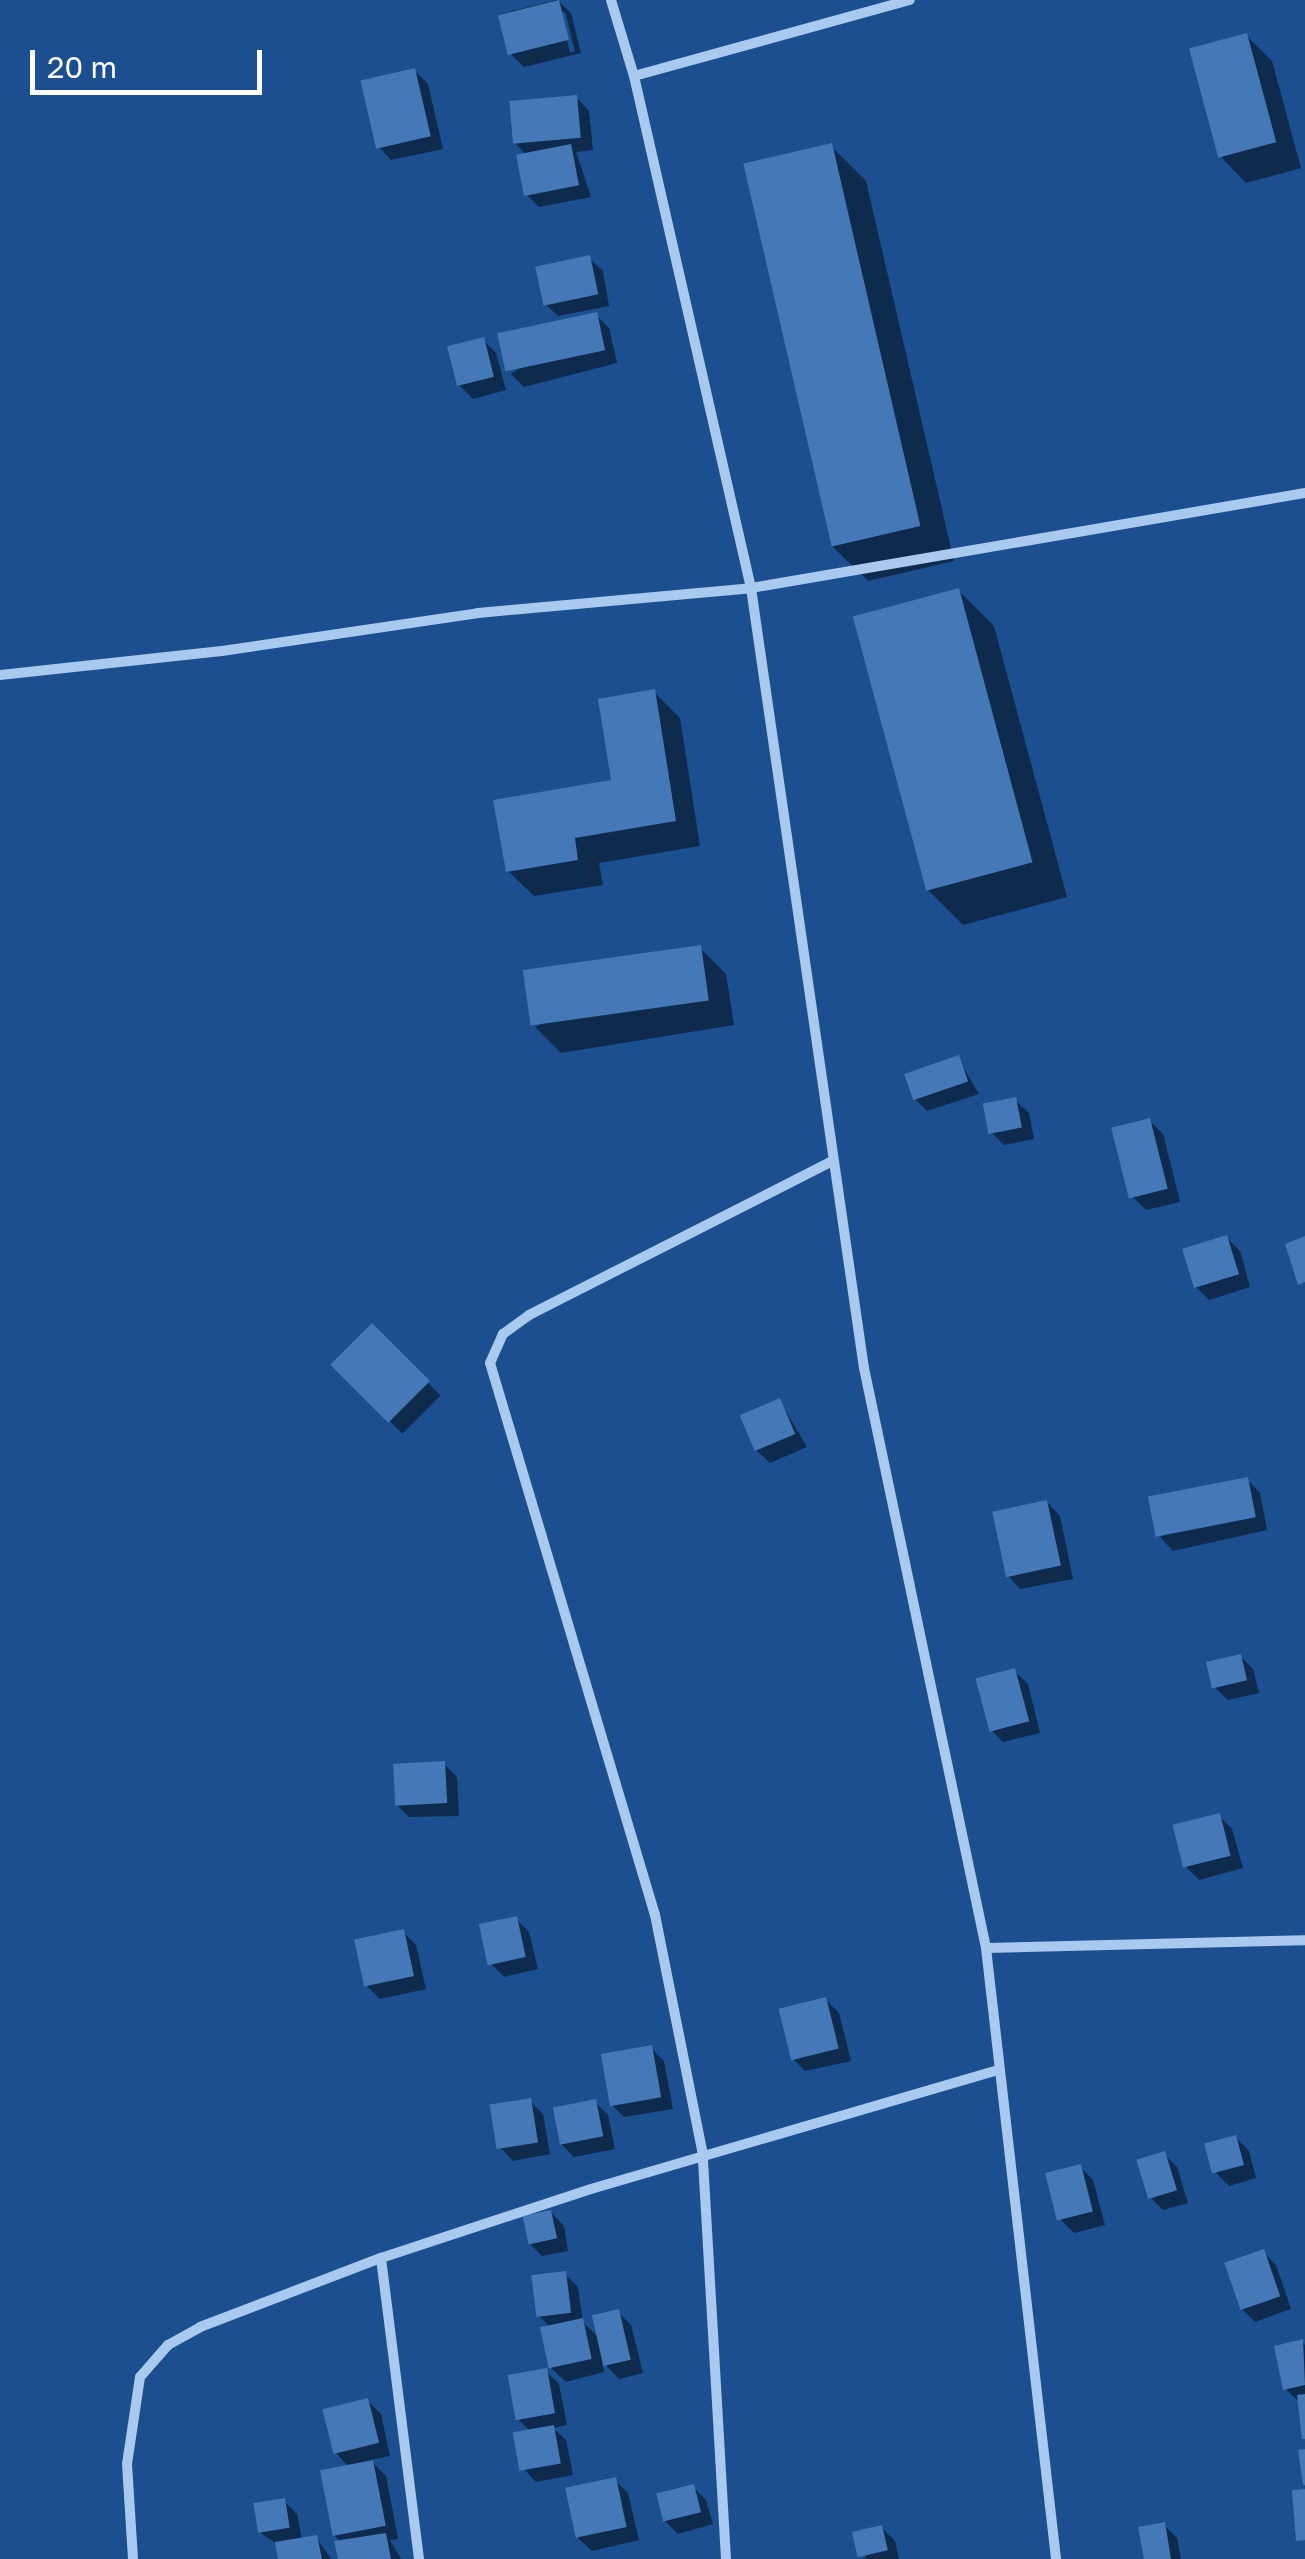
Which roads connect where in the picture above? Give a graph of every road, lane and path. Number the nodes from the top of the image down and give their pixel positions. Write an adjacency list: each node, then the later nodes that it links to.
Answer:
1 (610, 0): 3 (street)
2 (910, 0): 3 (street)
3 (634, 76): 5 (street)
4 (1305, 493): 5 (street)
5 (751, 588): 6 (street); 7 (street)
6 (0, 674)
7 (830, 1162): 9 (street); 11 (street)
8 (1305, 1940): 9 (street)
9 (986, 1948): 10 (street)
10 (999, 2070): 11 (street); 16 (street)
11 (704, 2155): 12 (street); 15 (street)
12 (381, 2258): 13 (street); 14 (street)
13 (133, 2559)
14 (419, 2559)
15 (726, 2559)
16 (1056, 2559)

